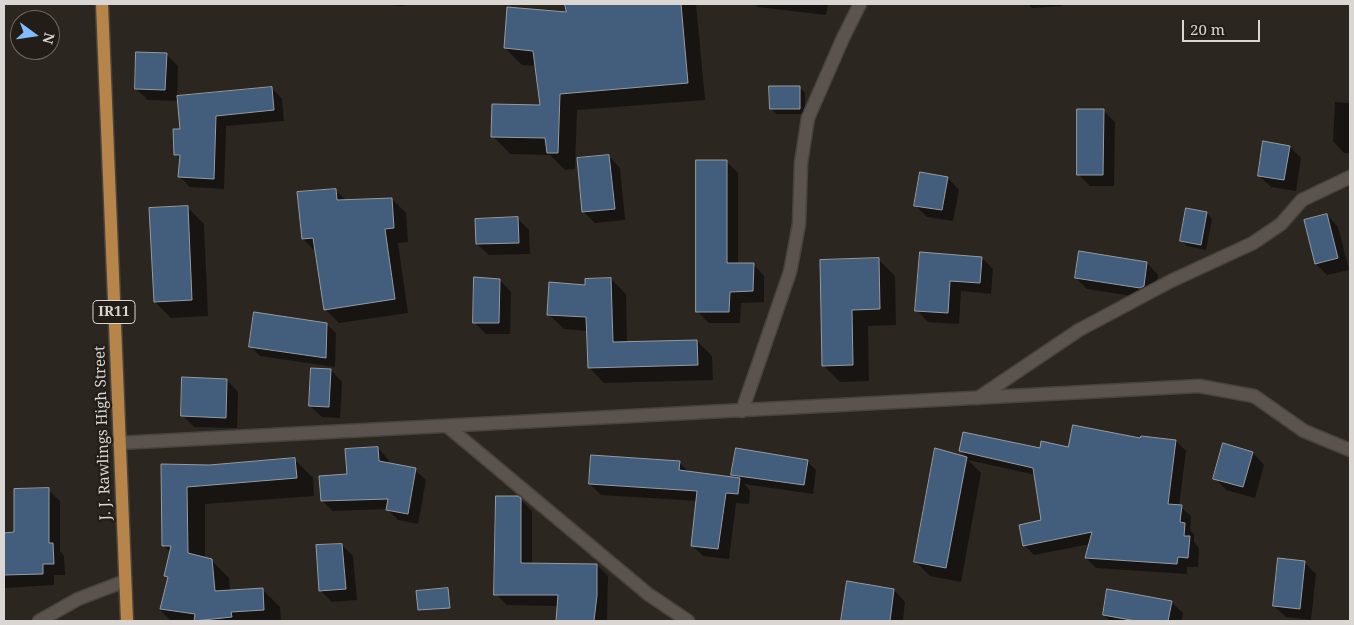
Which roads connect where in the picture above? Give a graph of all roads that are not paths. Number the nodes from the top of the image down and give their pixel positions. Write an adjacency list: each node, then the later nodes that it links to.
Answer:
1 (102, 4): 7 (main road, J. J. Rawlings High Street / IR11)
2 (860, 4): 5 (street)
3 (1350, 177): 4 (street)
4 (977, 399): 5 (street); 8 (street)
5 (742, 411): 6 (street)
6 (447, 426): 7 (street); 12 (street)
7 (119, 443): 9 (main road, J. J. Rawlings High Street / IR11)
8 (1350, 450)
9 (125, 581): 10 (street); 11 (main road, J. J. Rawlings High Street / IR11)
10 (39, 621)
11 (127, 621)
12 (688, 621)

